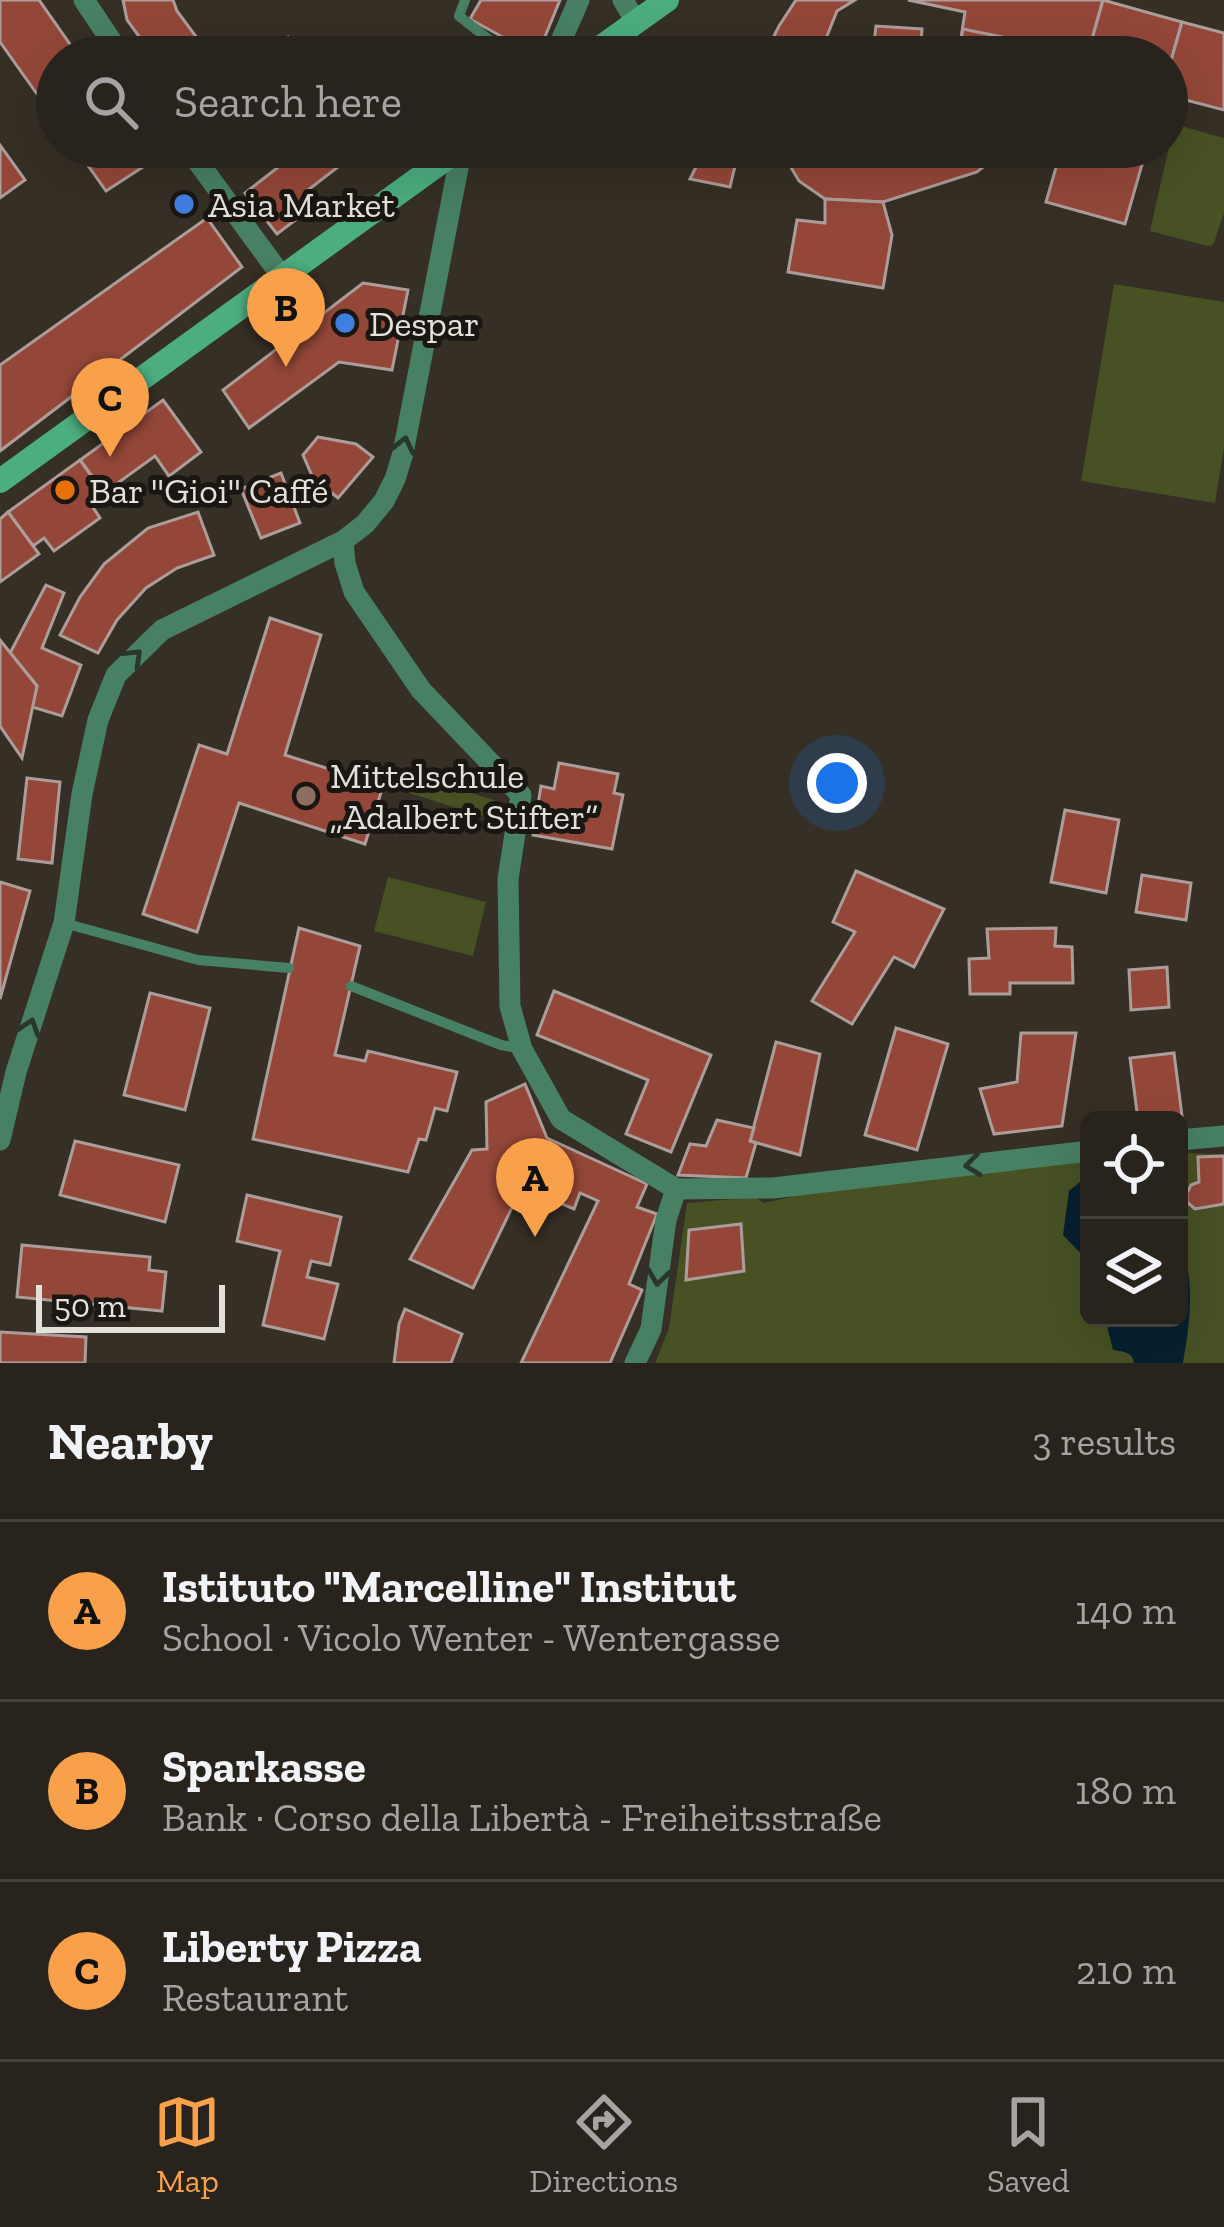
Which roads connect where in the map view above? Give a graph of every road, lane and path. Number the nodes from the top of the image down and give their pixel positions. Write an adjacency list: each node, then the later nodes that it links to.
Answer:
1 (84, 0): 6 (street)
2 (465, 0): 7 (lane)
3 (579, 0): 8 (street)
4 (667, 0): 5 (main road)
5 (629, 11): 9 (main road)
6 (108, 36)
7 (484, 36)
8 (563, 36)
9 (606, 36)
10 (202, 168): 13 (street)
11 (433, 168): 13 (main road)
12 (458, 168): 15 (street, one-way to 12)
13 (283, 278): 14 (main road)
14 (0, 481)
15 (344, 541): 16 (street, one-way to 15); 19 (street)
16 (64, 922): 17 (lane); 22 (street, one-way to 16)
17 (289, 968)
18 (351, 986): 19 (lane)
19 (522, 1049): 24 (street)
20 (1224, 1136): 21 (street)
21 (1188, 1139)
22 (0, 1140)
23 (1080, 1152): 24 (street, one-way to 24)
24 (676, 1190): 25 (street, one-way to 25)
25 (635, 1363)

